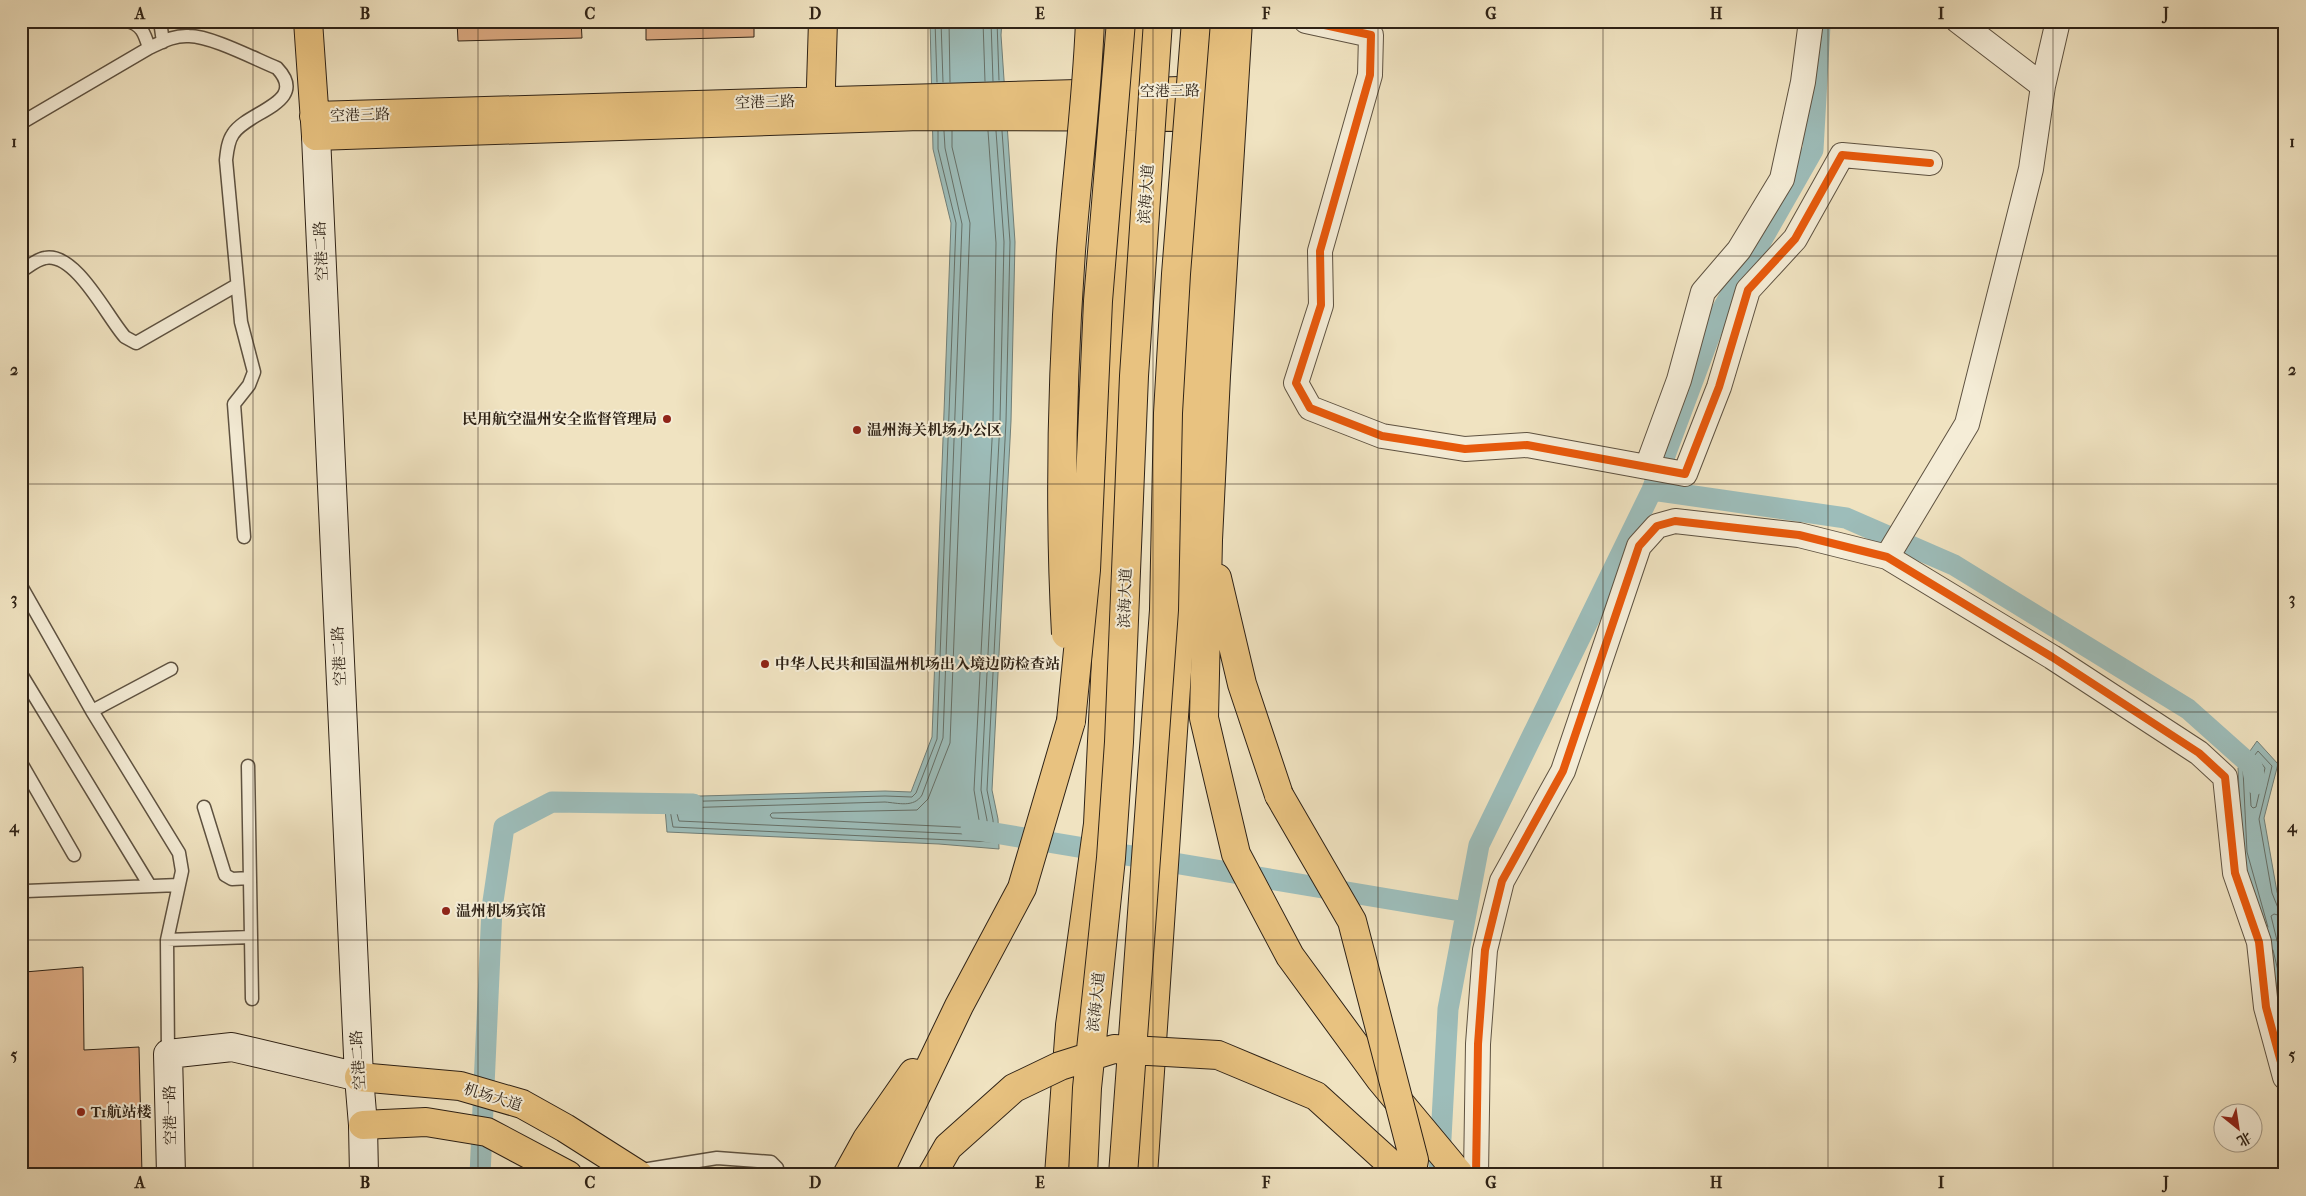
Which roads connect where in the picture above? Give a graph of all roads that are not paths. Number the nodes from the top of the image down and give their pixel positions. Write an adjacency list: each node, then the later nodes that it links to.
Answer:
1 (127, 21): 17 (lane)
2 (160, 21): 16 (lane)
3 (308, 21): 24 (main road)
4 (823, 21): 21 (main road)
5 (1090, 21): 36 (main road, bridge)
6 (1121, 21): 36 (main road, bridge)
7 (1137, 21): 20 (main road)
8 (1158, 21): 62 (main road, 滨海大道, bridge)
9 (1196, 21): 63 (main road, bridge)
10 (1220, 21): 19 (main road)
11 (1238, 21): 30 (main road)
12 (1306, 21): 28 (street)
13 (1811, 21): 28 (street)
14 (1958, 21): 18 (street)
15 (2058, 21): 18 (street)
16 (163, 42): 17 (lane); 27 (lane)
17 (149, 48): 23 (lane)
18 (2043, 86): 31 (street)
19 (1216, 90): 20 (main road, 空港三路); 22 (main road)
20 (1132, 103): 21 (main road, 空港三路); 22 (main road, 空港三路); 61 (main road)
21 (821, 110): 24 (main road, 空港三路)
22 (1213, 117): 64 (main road)
23 (21, 123)
24 (315, 126): 50 (main road, 空港二路)
25 (1930, 163): 28 (street)
26 (21, 271): 27 (lane)
27 (237, 285): 29 (lane)
28 (1654, 469)
29 (244, 537)
30 (1208, 540): 66 (main road, bridge); 67 (main road, bridge)
31 (1887, 557): 51 (street); 68 (street)
32 (21, 586): 35 (lane)
33 (171, 669): 35 (lane)
34 (21, 674): 43 (lane)
35 (92, 711): 42 (lane)
36 (1071, 721): 48 (main road)
37 (21, 763): 40 (lane)
38 (248, 766): 41 (lane)
39 (204, 807): 41 (lane)
40 (74, 855)
41 (250, 878): 45 (lane)
42 (179, 885): 43 (lane); 46 (lane)
43 (150, 886): 44 (lane)
44 (26, 891)
45 (251, 937): 46 (lane); 47 (lane)
46 (167, 940): 49 (lane)
47 (252, 999)
48 (960, 1006): 58 (main road); 59 (main road)
49 (168, 1054): 50 (main road); 54 (main road, 空港一路)
50 (358, 1077): 52 (main road, 空港二路); 53 (main road, 机场大道)
51 (2285, 1077)
52 (364, 1125): 55 (main road, 空港二路); 56 (main road)
53 (636, 1173): 57 (lane)
54 (171, 1175)
55 (364, 1175)
56 (568, 1175)
57 (778, 1175)
58 (847, 1175)
59 (878, 1175)
60 (932, 1175): 65 (main road, bridge)
61 (1059, 1175)
62 (1083, 1175)
63 (1123, 1175)
64 (1143, 1175)
65 (1403, 1175)
66 (1411, 1175)
67 (1460, 1175)
68 (1476, 1175)

